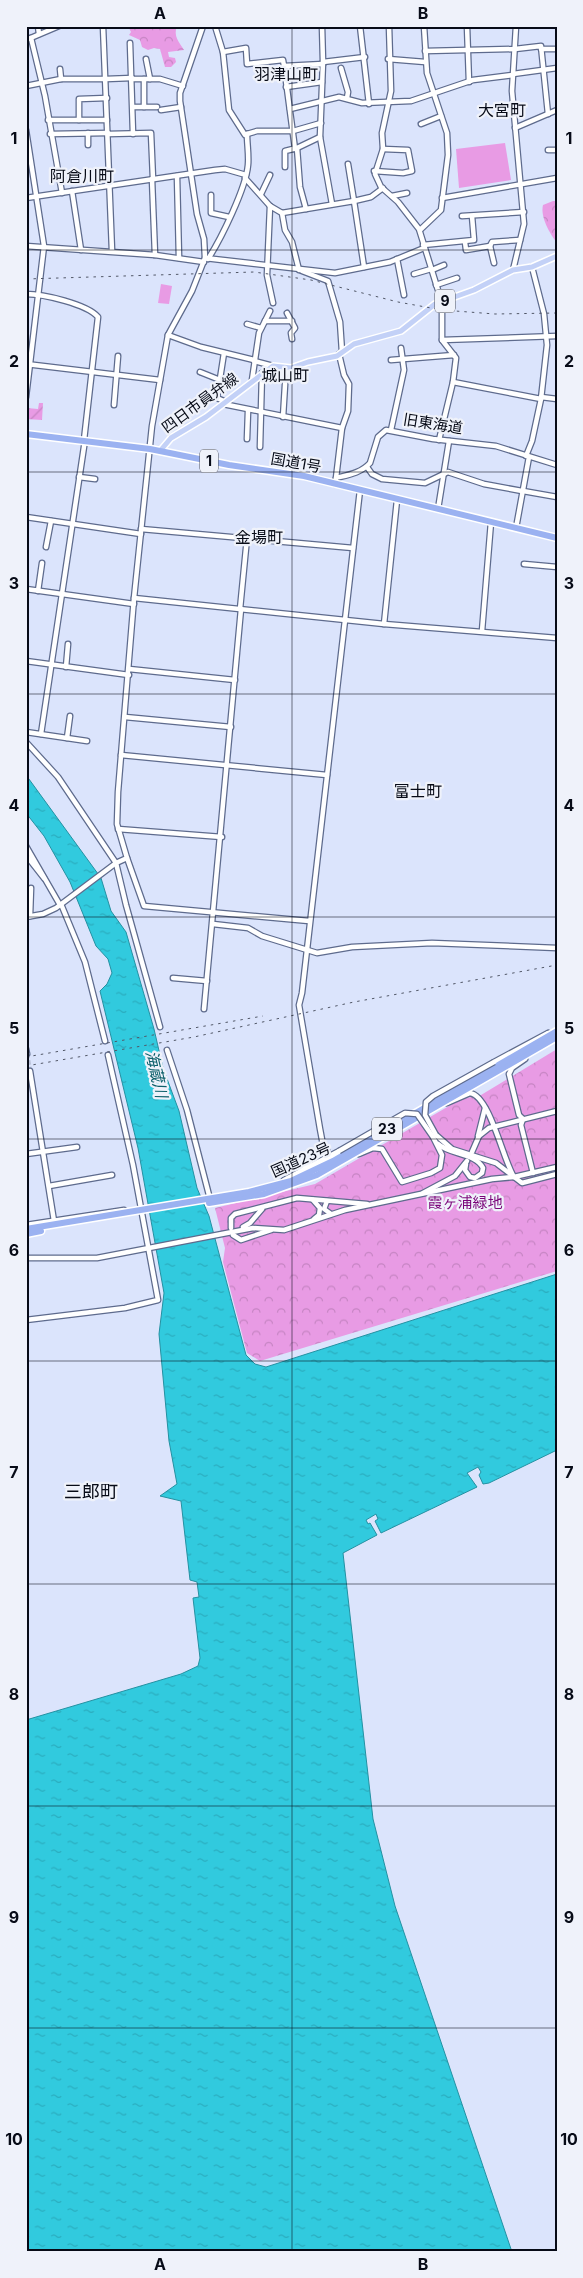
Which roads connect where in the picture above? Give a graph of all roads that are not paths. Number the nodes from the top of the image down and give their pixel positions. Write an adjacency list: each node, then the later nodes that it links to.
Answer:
1 (38, 26): 12 (street)
2 (59, 26): 12 (street)
3 (103, 26): 33 (street)
4 (203, 26): 40 (street)
5 (215, 26): 20 (street)
6 (322, 26): 25 (street)
7 (360, 26): 21 (street)
8 (388, 26): 23 (street)
9 (424, 26): 18 (street)
10 (467, 26): 19 (street)
11 (516, 26): 15 (street)
12 (39, 34): 13 (street)
13 (29, 39): 38 (street)
14 (130, 43): 34 (street)
15 (515, 49): 16 (street); 19 (street); 31 (street)
16 (541, 49): 17 (street); 30 (street)
17 (557, 49)
18 (424, 51): 19 (street); 24 (street)
19 (469, 51): 37 (street)
20 (223, 52): 26 (street); 67 (street)
21 (365, 57): 25 (street); 47 (street)
22 (146, 59): 35 (street)
23 (388, 59): 24 (street); 46 (street)
24 (425, 62): 42 (street)
25 (323, 63): 26 (street); 36 (street)
26 (284, 66): 41 (street)
27 (340, 68): 44 (street)
28 (557, 68): 30 (street)
29 (60, 69): 32 (street)
30 (543, 70): 31 (street); 53 (street)
31 (513, 75): 37 (street); 60 (street)
32 (61, 79): 33 (street); 38 (street)
33 (106, 79): 34 (street); 43 (street)
34 (132, 79): 35 (street); 48 (street)
35 (147, 79): 40 (street); 49 (street)
36 (322, 82): 41 (street); 45 (street)
37 (468, 82): 42 (street)
38 (43, 83): 39 (street); 55 (street)
39 (26, 86)
40 (183, 86): 50 (street)
41 (286, 87): 51 (street)
42 (433, 93): 46 (street); 54 (street)
43 (107, 98): 56 (street); 57 (street)
44 (347, 98): 45 (street); 47 (street)
45 (320, 102): 51 (street); 58 (street)
46 (389, 103): 47 (street); 71 (street)
47 (369, 104)
48 (132, 107): 49 (street); 66 (street)
49 (144, 107): 50 (street)
50 (181, 107): 77 (street)
51 (290, 108): 62 (street)
52 (557, 110): 53 (street)
53 (548, 114): 60 (street)
54 (441, 116): 59 (street); 94 (street)
55 (48, 120): 56 (street); 64 (street)
56 (78, 120): 57 (street)
57 (107, 120): 65 (street)
58 (321, 123): 62 (street); 68 (street)
59 (421, 124)
60 (515, 128): 83 (street)
61 (26, 130): 91 (street)
62 (293, 131): 67 (street); 70 (street)
63 (88, 133): 64 (street); 65 (street); 69 (street)
64 (50, 134): 87 (street)
65 (108, 134): 66 (street); 84 (street)
66 (133, 134): 82 (street)
67 (247, 134): 80 (street)
68 (320, 137): 70 (street); 96 (street)
69 (88, 145)
70 (296, 148): 75 (street); 98 (street)
71 (383, 149): 76 (street); 76 (street)
72 (548, 150): 73 (street)
73 (557, 150)
74 (348, 164): 95 (street)
75 (285, 167)
76 (374, 171): 85 (street)
77 (191, 174): 79 (street); 80 (street); 117 (street)
78 (270, 175): 90 (street)
79 (177, 176): 82 (street); 115 (street)
80 (245, 177): 90 (street); 103 (street)
81 (557, 178): 83 (street)
82 (153, 179): 84 (street); 113 (street)
83 (522, 184): 94 (street); 99 (street)
84 (110, 186): 86 (street); 112 (street)
85 (383, 188): 92 (street); 95 (street)
86 (72, 191): 87 (street); 111 (street)
87 (62, 193): 91 (street)
88 (407, 193): 92 (street)
89 (211, 194): 103 (street)
90 (261, 194): 97 (street)
91 (36, 196): 93 (street); 108 (street)
92 (392, 196): 104 (street)
93 (26, 198)
94 (442, 198): 104 (street)
95 (354, 201): 96 (street); 122 (street)
96 (332, 204): 98 (street)
97 (270, 206): 100 (street); 120 (street)
98 (306, 209): 100 (street)
99 (524, 212): 102 (street); 105 (street)
100 (282, 213): 123 (street)
101 (462, 216): 102 (street)
102 (472, 216): 106 (street)
103 (229, 217): 117 (street)
104 (420, 230): 110 (street)
105 (520, 240): 109 (street); 125 (street)
106 (465, 242): 109 (street); 110 (street)
107 (26, 246): 108 (street)
108 (44, 246): 111 (street); 130 (street)
109 (490, 246): 118 (street)
110 (424, 247): 116 (street); 124 (street)
111 (81, 250): 112 (street)
112 (112, 251): 113 (street)
113 (155, 255): 115 (street)
114 (557, 256): 121 (main road, 9)
115 (179, 258): 117 (street)
116 (397, 259): 122 (street); 131 (street)
117 (206, 260): 120 (street); 140 (street)
118 (494, 263)
119 (444, 265): 124 (street)
120 (268, 266): 123 (street); 132 (street)
121 (532, 266): 125 (main road, 9); 142 (street)
122 (364, 267): 123 (street)
123 (301, 270): 147 (street)
124 (432, 270): 126 (street); 128 (street)
125 (512, 270): 133 (main road, 9)
126 (414, 274)
127 (457, 278): 128 (street)
128 (436, 285): 133 (street)
129 (26, 294): 130 (street)
130 (37, 294): 153 (street); 156 (street)
131 (404, 295)
132 (273, 303)
133 (442, 303): 144 (street); 147 (main road, 9)
134 (270, 311): 136 (street)
135 (287, 313): 137 (street)
136 (265, 321): 137 (street); 138 (street)
137 (292, 321): 143 (street)
138 (260, 328): 139 (street); 151 (street)
139 (248, 332)
140 (168, 335): 146 (street); 160 (street)
141 (557, 336): 142 (street)
142 (547, 338): 144 (street); 165 (street)
143 (292, 339)
144 (442, 340): 148 (street)
145 (401, 348): 150 (street)
146 (224, 353): 151 (street); 161 (street)
147 (341, 353): 155 (main road, 9); 172 (street)
148 (454, 355): 150 (street); 163 (street)
149 (118, 356): 159 (street)
150 (402, 358): 152 (street); 173 (street)
151 (254, 360): 154 (street); 162 (street)
152 (391, 360)
153 (28, 365): 156 (street); 164 (street)
154 (273, 366): 155 (main road, 9); 158 (main road, 四日市員弁線)
155 (286, 368): 171 (street)
156 (92, 372): 159 (street); 176 (street)
157 (200, 372): 161 (street)
158 (262, 373): 162 (main road, 四日市員弁線); 170 (street)
159 (116, 375): 160 (street); 168 (street)
160 (160, 380): 180 (street)
161 (220, 380): 167 (street)
162 (252, 380): 167 (main road, 四日市員弁線)
163 (453, 382): 165 (street); 177 (street)
164 (26, 397)
165 (541, 398): 166 (street); 182 (street)
166 (557, 399)
167 (224, 403): 169 (street); 181 (main road, 四日市員弁線)
168 (114, 405)
169 (248, 411): 170 (street); 175 (street)
170 (262, 413): 171 (street); 179 (street)
171 (283, 417): 172 (street)
172 (342, 428): 188 (street)
173 (391, 430): 177 (street, 旧東海道); 184 (street, 旧東海道)
174 (26, 434): 176 (highway, 国道1号 / 1)
175 (247, 439)
176 (84, 440): 180 (highway, 国道1号 / 1); 186 (street)
177 (439, 440): 178 (street, 旧東海道)
178 (449, 441): 182 (street, 旧東海道); 185 (street)
179 (260, 447)
180 (150, 449): 181 (highway, 国道1号 / 1); 199 (street)
181 (160, 451): 188 (highway, 国道1号 / 1)
182 (527, 456): 183 (street, 旧東海道); 190 (street)
183 (557, 465)
184 (366, 467): 185 (street); 188 (street)
185 (444, 473): 190 (street); 193 (street)
186 (79, 477): 187 (street); 197 (street)
187 (95, 479)
188 (335, 481): 189 (highway, 国道1号 / 1)
189 (360, 490): 192 (highway, 国道1号 / 1); 203 (street)
190 (522, 491): 191 (street); 198 (street)
191 (557, 498)
192 (397, 500): 193 (highway, 国道1号 / 1); 213 (street)
193 (438, 509): 196 (highway, 国道1号 / 1)
194 (26, 517): 195 (street)
195 (51, 521): 197 (street); 202 (street)
196 (491, 522): 198 (highway, 国道1号 / 1); 214 (street)
197 (72, 524): 199 (street); 209 (street)
198 (516, 528): 201 (highway, 国道1号 / 1)
199 (141, 531): 200 (street); 210 (street)
200 (247, 538): 203 (street); 211 (street)
201 (557, 538)
202 (46, 547)
203 (353, 548): 212 (street)
204 (42, 563): 208 (street)
205 (524, 564): 206 (street)
206 (557, 567)
207 (26, 589): 208 (street)
208 (38, 591): 209 (street)
209 (61, 594): 210 (street); 218 (street)
210 (134, 601): 211 (street); 220 (street)
211 (241, 609): 212 (street); 222 (street)
212 (345, 620): 213 (street); 233 (street)
213 (384, 624): 214 (street)
214 (482, 631): 215 (street)
215 (557, 638)
216 (68, 644): 219 (street)
217 (26, 661): 218 (street)
218 (51, 664): 219 (street); 227 (street)
219 (66, 667): 221 (street)
220 (129, 669): 221 (street); 222 (street)
221 (129, 675): 224 (street)
222 (235, 680): 225 (street)
223 (70, 716): 228 (street)
224 (125, 716): 225 (street); 231 (street)
225 (231, 727): 232 (street)
226 (26, 732): 227 (street)
227 (41, 734): 228 (street)
228 (67, 738): 229 (street)
229 (87, 741)
230 (26, 742): 239 (street)
231 (121, 755): 232 (street); 234 (street)
232 (228, 765): 233 (street); 235 (street)
233 (327, 775): 245 (street)
234 (118, 829): 235 (street); 238 (street)
235 (222, 837): 243 (street)
236 (26, 846): 240 (street)
237 (26, 855): 240 (street)
238 (127, 858): 239 (street); 243 (street)
239 (116, 864): 242 (street); 252 (street)
240 (47, 881): 242 (street)
241 (31, 888): 244 (street)
242 (61, 904): 244 (street); 255 (street)
243 (214, 913): 245 (street); 246 (street)
244 (28, 917)
245 (309, 921): 248 (street)
246 (213, 924): 248 (street); 250 (street)
247 (557, 948): 248 (street)
248 (306, 950): 272 (street)
249 (173, 978): 250 (street)
250 (207, 981): 251 (street)
251 (204, 1009)
252 (160, 1027)
253 (557, 1030): 265 (street, bridge); 279 (highway, 国道23号 / 23)
254 (557, 1038): 256 (highway, 国道23号 / 23)
255 (105, 1041)
256 (547, 1043): 262 (highway, 国道23号 / 23); 263 (street)
257 (167, 1050): 281 (street)
258 (108, 1055): 286 (street)
259 (30, 1071): 268 (street)
260 (486, 1108): 262 (street); 264 (street); 266 (street)
261 (557, 1112): 263 (street)
262 (414, 1119): 276 (highway, 国道23号 / 23)
263 (523, 1119): 264 (street); 273 (street)
264 (493, 1126): 266 (street); 277 (street)
265 (435, 1136): 272 (street, bridge); 276 (street); 277 (street); 283 (street)
266 (477, 1140): 269 (street)
267 (77, 1146): 268 (street)
268 (43, 1152): 270 (street); 278 (street)
269 (472, 1152)
270 (26, 1154)
271 (557, 1167): 273 (street)
272 (302, 1171): 279 (street)
273 (533, 1173): 277 (street)
274 (557, 1174): 277 (street)
275 (112, 1175): 278 (street)
276 (318, 1175): 281 (highway, 国道23号 / 23)
277 (514, 1177): 283 (street)
278 (49, 1186): 289 (street)
279 (249, 1192): 281 (highway, 国道23号 / 23)
280 (312, 1199): 282 (street); 285 (street); 288 (street)
281 (208, 1200): 286 (highway, 国道23号 / 23)
282 (328, 1200): 284 (street); 287 (street)
283 (398, 1200): 284 (street)
284 (376, 1204): 287 (street)
285 (266, 1207): 291 (street); 294 (street)
286 (143, 1211): 289 (street); 292 (highway, 国道23号 / 23); 295 (highway, 国道23号 / 23); 297 (street)
287 (332, 1214): 288 (street)
288 (313, 1220): 293 (street)
289 (54, 1221): 290 (street)
290 (26, 1225)
291 (231, 1228)
292 (26, 1229)
293 (272, 1229): 294 (street); 296 (street)
294 (227, 1232): 297 (street)
295 (26, 1234)
296 (233, 1235)
297 (149, 1248): 298 (street); 299 (street)
298 (26, 1258)
299 (26, 1320)

